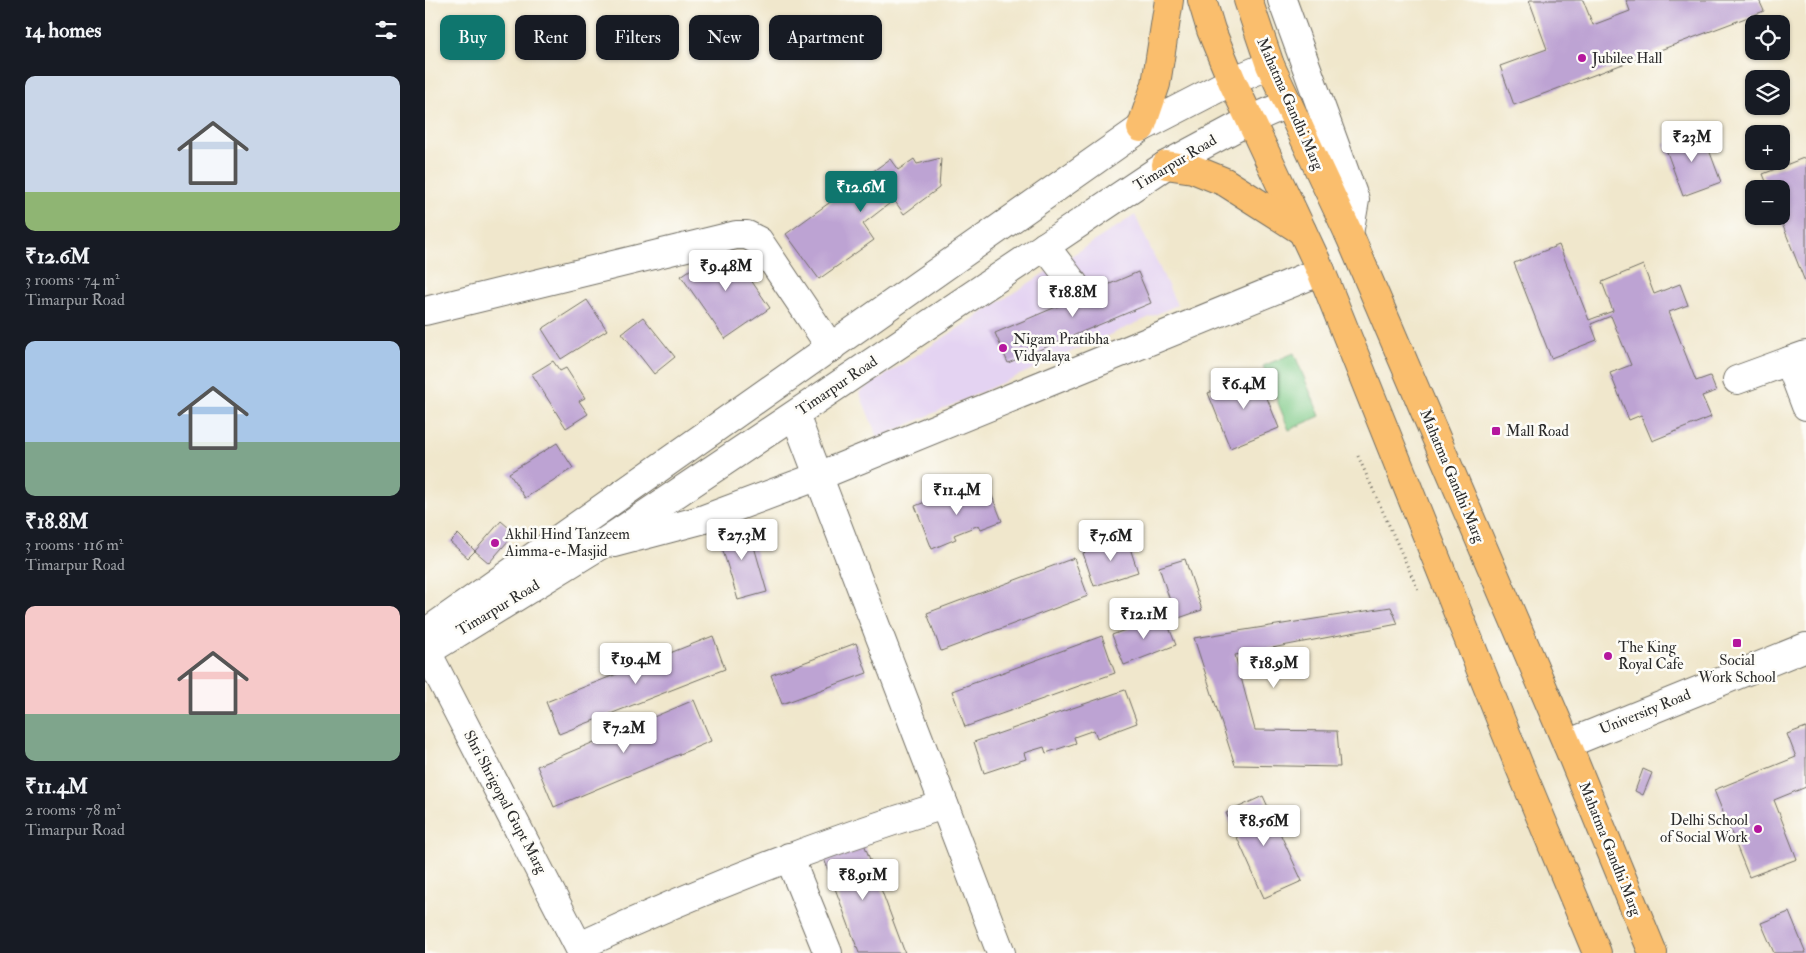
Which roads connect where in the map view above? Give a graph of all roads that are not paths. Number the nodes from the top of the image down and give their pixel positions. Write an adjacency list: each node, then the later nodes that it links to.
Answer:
1 (1169, 0): 9 (main road)
2 (1201, 0): 6 (main road)
3 (1248, 0): 5 (main road, Mahatma Gandhi Marg)
4 (1282, 0): 12 (street)
5 (1270, 64): 6 (street, Timarpur Road); 7 (main road, Mahatma Gandhi Marg)
6 (1232, 81): 8 (main road); 9 (street, Timarpur Road)
7 (1287, 104): 8 (street, Timarpur Road); 12 (main road, Mahatma Gandhi Marg)
8 (1249, 120): 10 (street, Timarpur Road); 11 (main road)
9 (1141, 128): 17 (street, Timarpur Road)
10 (1166, 165): 11 (main road); 13 (street, Timarpur Road)
11 (1303, 232): 14 (main road)
12 (1349, 234): 27 (main road, Mahatma Gandhi Marg)
13 (1045, 246): 15 (street); 21 (street, Timarpur Road)
14 (1321, 271): 22 (street); 33 (main road)
15 (1074, 284)
16 (425, 311): 17 (street)
17 (831, 348): 23 (street, Timarpur Road)
18 (1798, 358): 19 (street); 20 (street)
19 (1737, 380)
20 (1806, 406)
21 (795, 415): 22 (street); 24 (street, Timarpur Road)
22 (819, 476): 24 (street); 28 (street)
23 (582, 522): 24 (street); 25 (street, Timarpur Road)
24 (597, 547): 25 (street, Timarpur Road)
25 (425, 646): 30 (street, Shri Shrigopal Gupt Marg)
26 (1806, 647): 27 (street, University Road)
27 (1567, 744): 34 (main road, Mahatma Gandhi Marg)
28 (944, 805): 29 (street); 32 (street)
29 (789, 857): 30 (street); 31 (street)
30 (581, 949)
31 (828, 953)
32 (1001, 953)
33 (1597, 953)
34 (1653, 953)

